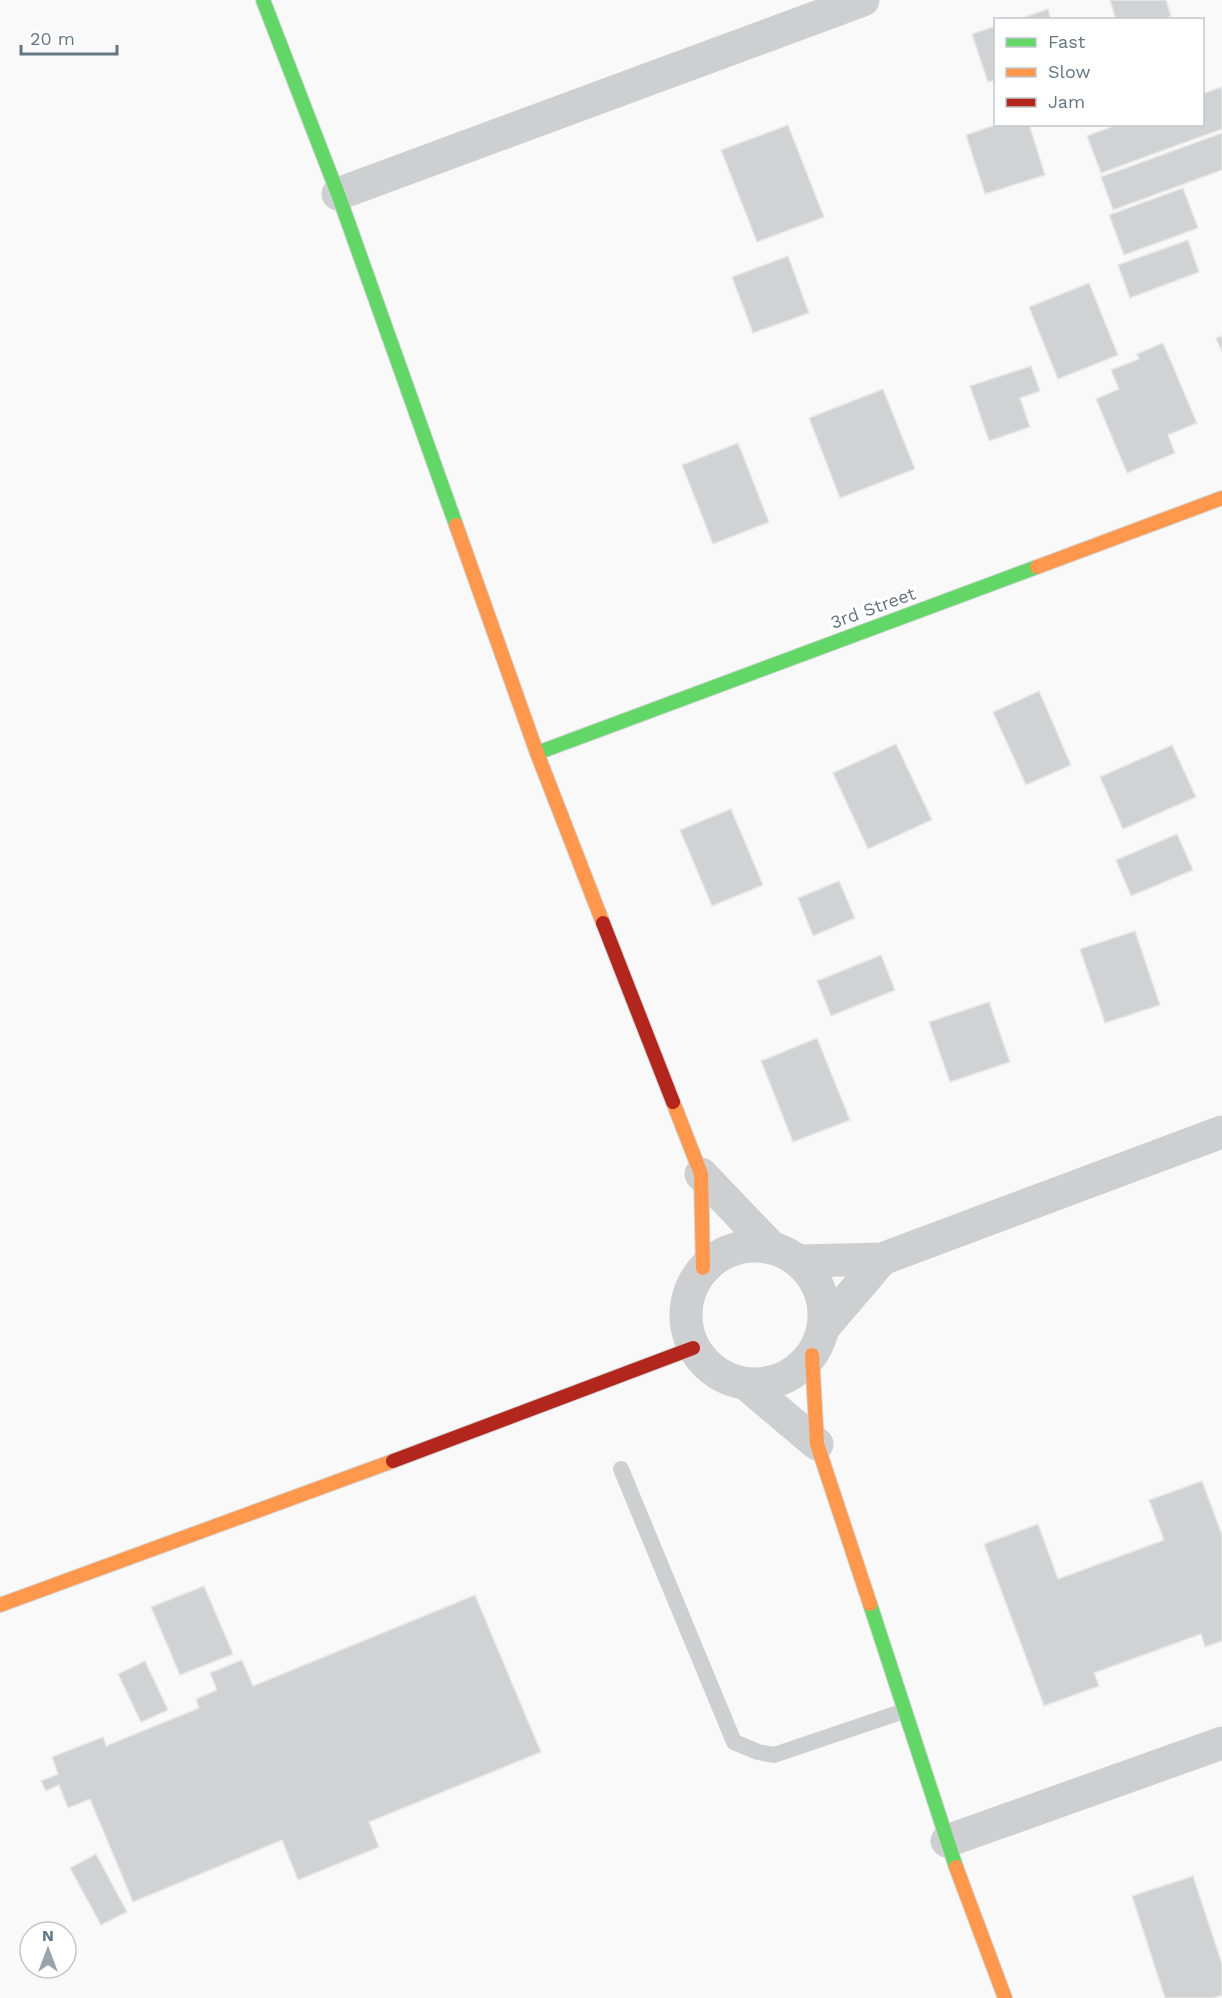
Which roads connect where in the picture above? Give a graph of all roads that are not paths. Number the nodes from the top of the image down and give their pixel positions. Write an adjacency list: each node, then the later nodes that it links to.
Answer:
1 (263, 0): 3 (street)
2 (863, 0): 3 (street)
3 (339, 194): 5 (street)
4 (1222, 498): 5 (street, 3rd Street)
5 (537, 753): 7 (street)
6 (1222, 1132): 9 (street)
7 (701, 1174): 8 (street); 11 (street)
8 (770, 1246): 10 (street); 11 (street)
9 (882, 1259): 10 (street); 12 (street)
10 (800, 1261): 12 (street)
11 (703, 1268): 13 (street)
12 (818, 1341): 14 (street); 15 (street)
13 (693, 1348): 14 (street); 17 (street)
14 (746, 1384): 15 (street)
15 (817, 1444): 18 (street)
16 (621, 1469): 18 (lane)
17 (0, 1605)
18 (904, 1711): 20 (street)
19 (1222, 1743): 20 (street)
20 (947, 1842): 21 (street)
21 (1005, 1998)

